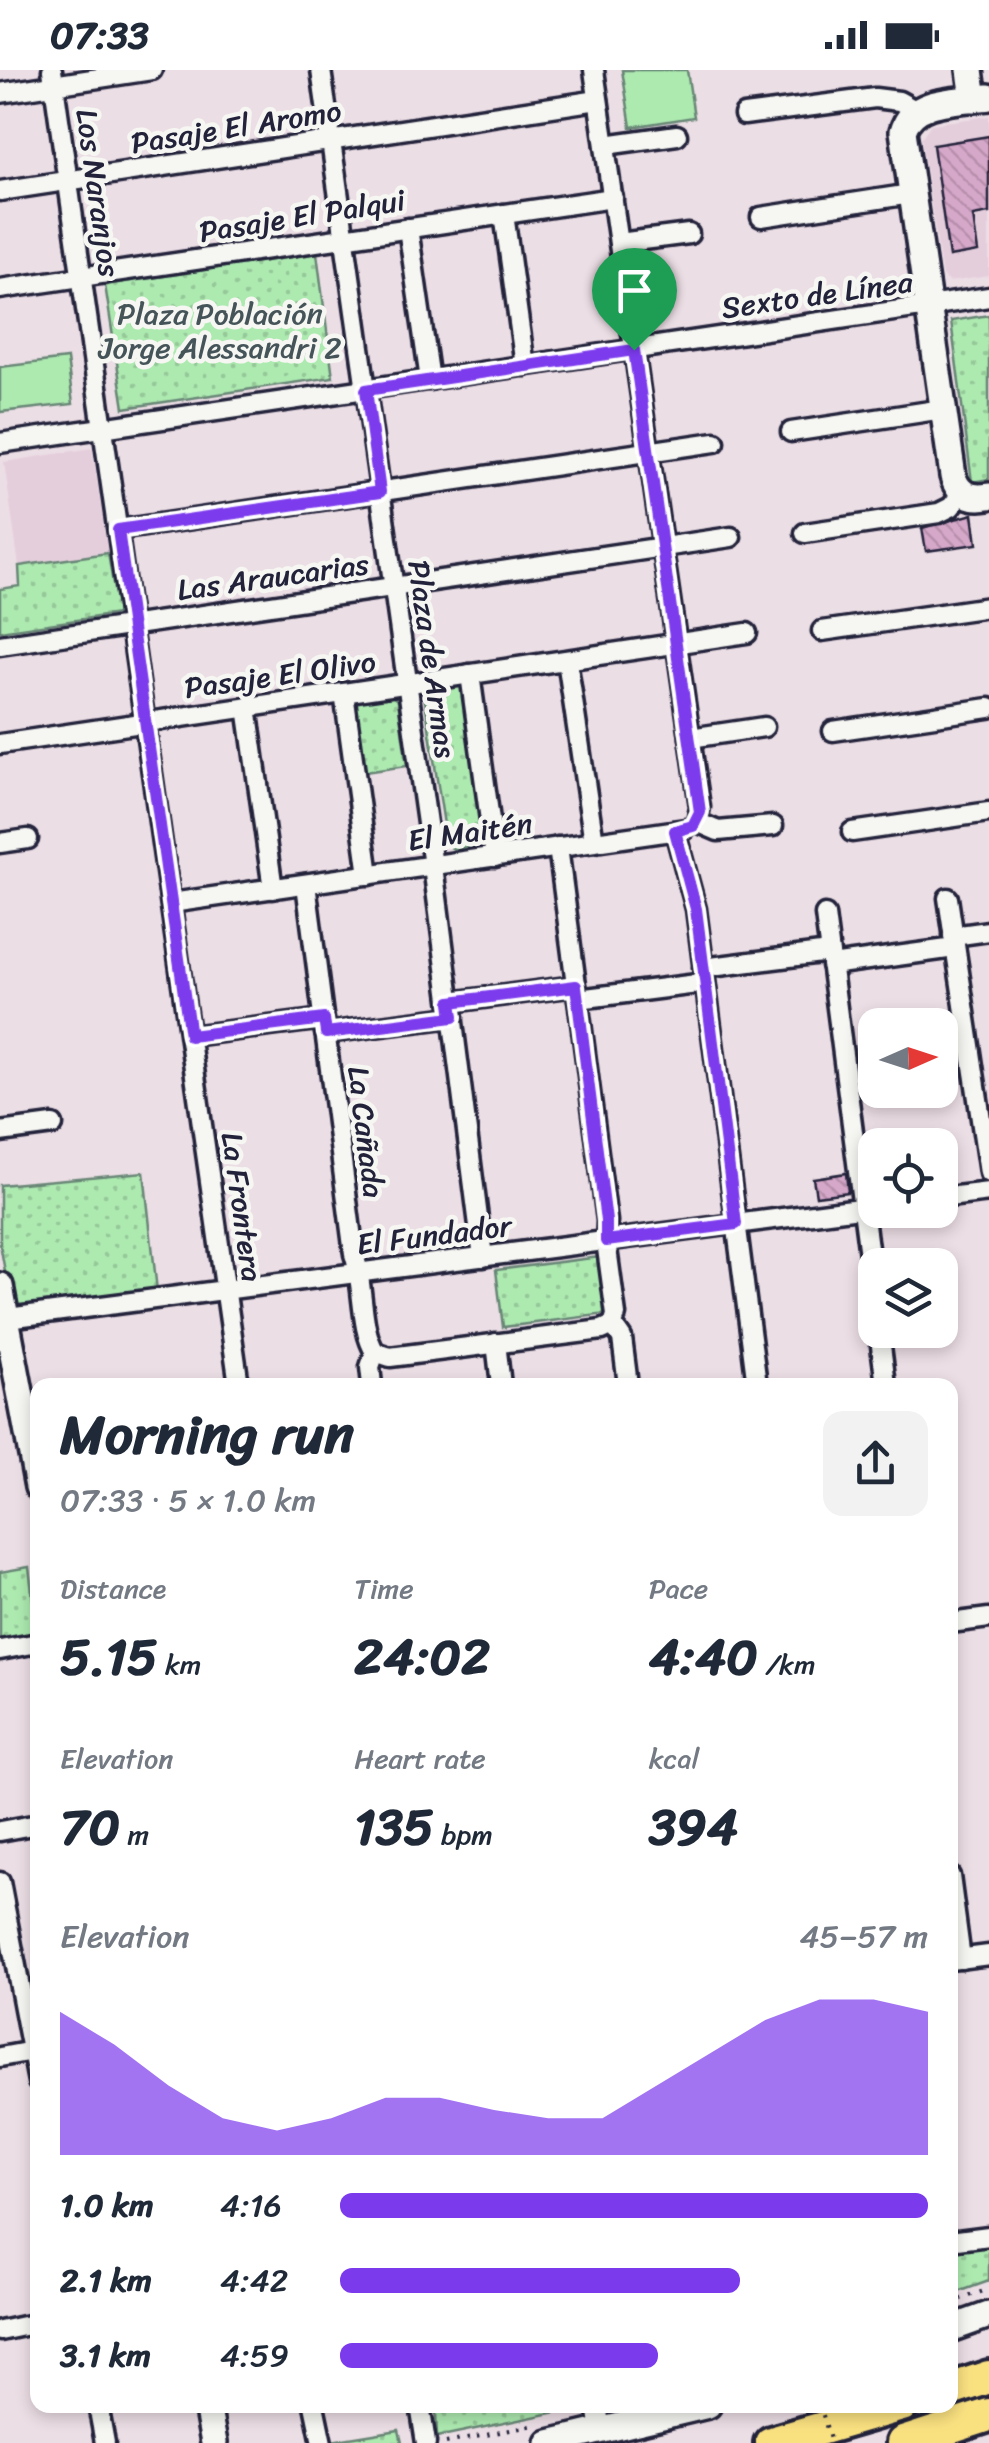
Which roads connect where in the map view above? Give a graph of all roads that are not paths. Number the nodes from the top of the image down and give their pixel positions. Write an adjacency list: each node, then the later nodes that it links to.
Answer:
1 (152, 70): 5 (street)
2 (320, 70): 12 (street, Plaza de Armas)
3 (594, 70): 8 (street)
4 (970, 70): 7 (street)
5 (54, 77): 6 (street); 14 (street, Los Naranjos)
6 (0, 93)
7 (982, 98): 9 (street)
8 (598, 100): 12 (street, Pasaje El Aromo); 13 (street)
9 (915, 110): 10 (street); 16 (street)
10 (744, 114)
11 (677, 135): 13 (street)
12 (330, 140): 14 (street, Pasaje El Aromo); 22 (street, Plaza de Armas)
13 (605, 145): 17 (street)
14 (68, 180): 15 (street, Pasaje El Aromo); 24 (street, Los Naranjos)
15 (0, 190)
16 (912, 194): 19 (street); 27 (street)
17 (612, 198): 18 (street, Pasaje El Palqui); 23 (street)
18 (504, 214): 20 (street, Pasaje El Palqui); 29 (street)
19 (761, 218)
20 (408, 228): 22 (street, Pasaje El Palqui); 30 (street)
21 (689, 234): 23 (street)
22 (344, 238): 24 (street, Pasaje El Palqui); 31 (street, Plaza de Armas)
23 (619, 243): 28 (street)
24 (82, 277): 25 (street, Pasaje El Palqui); 33 (street, Los Naranjos)
25 (0, 289)
26 (989, 297): 27 (street, Sexto de Línea)
27 (928, 306): 28 (street, Sexto de Línea); 32 (street)
28 (634, 350): 29 (street, Sexto de Línea); 37 (street)
29 (524, 366): 30 (street, Sexto de Línea)
30 (430, 380): 31 (street, Sexto de Línea)
31 (366, 390): 33 (street, Sexto de Línea); 38 (street, Plaza de Armas)
32 (943, 409): 34 (street); 39 (street)
33 (104, 428): 36 (street, Sexto de Línea); 41 (street, Los Naranjos)
34 (791, 432)
35 (715, 442): 37 (street)
36 (0, 444)
37 (649, 452): 38 (street); 44 (street)
38 (380, 492): 41 (street); 45 (street, Plaza de Armas)
39 (962, 492): 40 (street); 42 (street)
40 (989, 496)
41 (118, 530): 47 (street, Los Naranjos)
42 (804, 533)
43 (731, 537): 44 (street, Las Araucarias)
44 (662, 547): 45 (street, Las Araucarias); 50 (street)
45 (394, 587): 47 (street, Las Araucarias); 54 (street, Plaza de Armas)
46 (989, 607): 48 (street)
47 (132, 626): 51 (street, Las Araucarias); 58 (street, Los Naranjos)
48 (822, 630)
49 (747, 634): 50 (street, Pasaje El Olivo)
50 (676, 644): 52 (street, Pasaje El Olivo); 61 (street)
51 (0, 645)
52 (567, 660): 53 (street, Pasaje El Olivo); 69 (street)
53 (470, 674): 54 (street, Pasaje El Olivo); 72 (street)
54 (408, 684): 55 (street, Pasaje El Olivo); 73 (street, Plaza de Armas)
55 (344, 693): 56 (street, Pasaje El Olivo); 74 (street)
56 (247, 708): 58 (street, Pasaje El Olivo); 76 (street)
57 (989, 708): 60 (street)
58 (146, 722): 62 (street, Pasaje El Olivo); 78 (street, Los Naranjos)
59 (764, 728): 61 (street)
60 (833, 731)
61 (690, 738): 64 (street)
62 (0, 744)
63 (989, 812): 67 (street)
64 (697, 822): 65 (street); 66 (street, El Maitén)
65 (773, 826)
66 (675, 831): 69 (street, El Maitén); 83 (street)
67 (852, 832)
68 (28, 839): 70 (street)
69 (594, 842): 71 (street, El Maitén)
70 (0, 844)
71 (558, 848): 72 (street, El Maitén); 84 (street)
72 (495, 857): 73 (street, El Maitén)
73 (434, 866): 74 (street, El Maitén); 85 (street, Plaza de Armas)
74 (369, 875): 75 (street, El Maitén)
75 (306, 884): 76 (street, El Maitén); 86 (street, La Cañada)
76 (273, 888): 78 (street, El Maitén)
77 (948, 898): 81 (street)
78 (171, 903): 87 (street, Los Naranjos)
79 (824, 915): 82 (street)
80 (989, 931): 81 (street)
81 (954, 942): 82 (street); 91 (street)
82 (830, 958): 83 (street); 90 (street)
83 (704, 976): 84 (street); 95 (street)
84 (577, 992): 85 (street); 96 (street)
85 (452, 1009): 86 (street); 97 (street, Plaza de Armas)
86 (325, 1026): 87 (street); 98 (street, La Cañada)
87 (190, 1036): 100 (street, La Frontera)
88 (53, 1125): 89 (street)
89 (0, 1132)
90 (858, 1137)
91 (989, 1173)
92 (989, 1192): 93 (street)
93 (958, 1196)
94 (858, 1208): 95 (street, El Fundador)
95 (736, 1224): 96 (street, El Fundador); 110 (street)
96 (606, 1241): 97 (street, El Fundador); 102 (street)
97 (483, 1256): 98 (street, El Fundador)
98 (360, 1272): 100 (street, El Fundador); 105 (street, La Cañada)
99 (0, 1286): 101 (street)
100 (226, 1290): 101 (street, El Fundador); 106 (street, La Frontera)
101 (3, 1319): 112 (street)
102 (613, 1325): 103 (street); 109 (street)
103 (496, 1343): 105 (street); 108 (street)
104 (881, 1348): 111 (street)
105 (375, 1352): 107 (street, La Cañada)
106 (237, 1378)
107 (371, 1378)
108 (500, 1378)
109 (627, 1378)
110 (756, 1378)
111 (885, 1378)
112 (30, 1449)
113 (989, 1618): 114 (street)
114 (958, 1622)
115 (30, 1644): 116 (street)
116 (0, 1650)
117 (30, 1825): 118 (street)
118 (0, 1831)
119 (0, 1882): 122 (street)
120 (989, 1954): 121 (street)
121 (958, 1959)
122 (30, 2027)
123 (30, 2052): 124 (street)
124 (0, 2058)
125 (989, 2236): 126 (street)
126 (958, 2241)
127 (989, 2315): 129 (street)
128 (30, 2325): 130 (street)
129 (958, 2326)
130 (0, 2331)
131 (989, 2377): 132 (highway)
132 (958, 2387)
133 (99, 2413): 141 (street)
134 (208, 2413): 142 (street)
135 (316, 2413): 143 (street)
136 (421, 2413): 144 (street)
137 (640, 2413): 140 (street)
138 (874, 2413): 146 (highway)
139 (989, 2415): 147 (highway)
140 (599, 2418): 145 (street)
141 (105, 2443)
142 (214, 2443)
143 (322, 2443)
144 (426, 2443)
145 (549, 2443)
146 (771, 2443)
147 (903, 2443)

